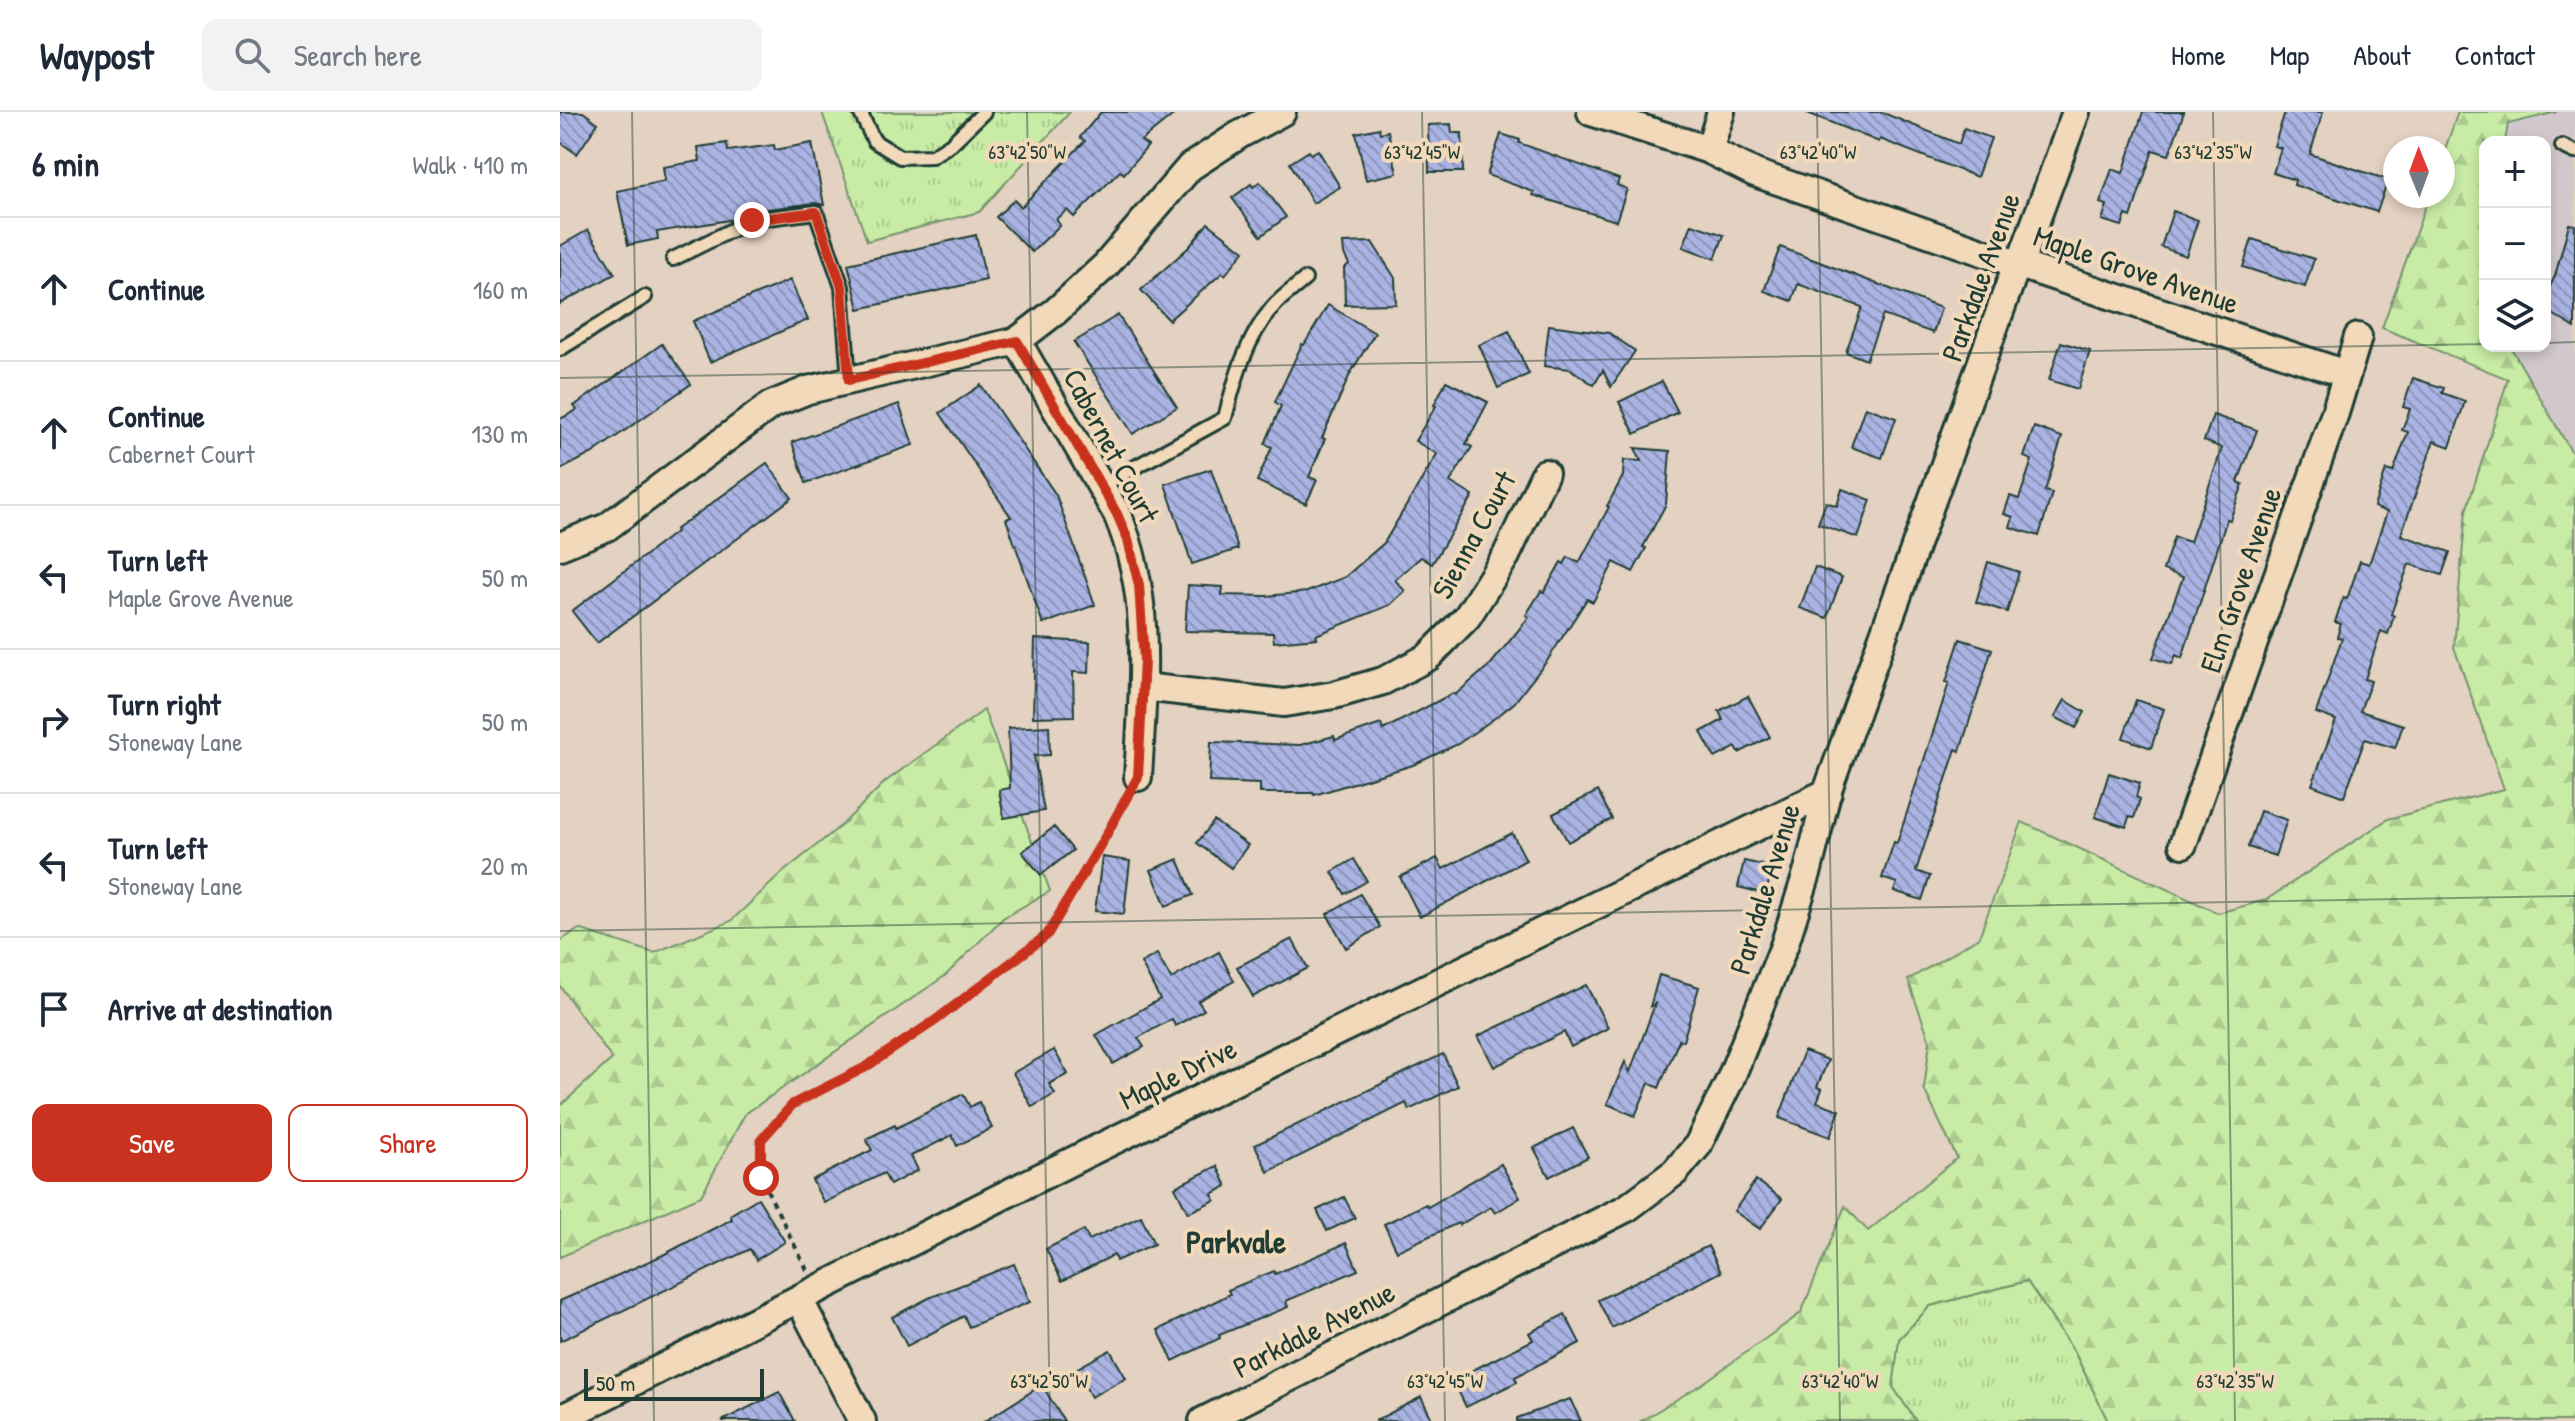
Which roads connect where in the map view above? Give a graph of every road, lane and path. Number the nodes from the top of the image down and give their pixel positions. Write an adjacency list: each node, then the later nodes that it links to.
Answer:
1 (860, 112): 2 (lane)
2 (984, 112)
3 (1282, 112): 15 (street)
4 (1591, 112): 8 (street, Maple Grove Avenue)
5 (1721, 112): 8 (street)
6 (2076, 112): 11 (street, Parkdale Avenue)
7 (2562, 146): 9 (lane)
8 (1709, 150): 11 (street, Maple Grove Avenue)
9 (2575, 152)
10 (673, 259): 18 (lane)
11 (2017, 264): 17 (street, Maple Grove Avenue); 24 (street, Parkdale Avenue)
12 (1305, 279): 20 (lane)
13 (645, 297): 16 (lane)
14 (2358, 337): 17 (street, Elm Grove Avenue)
15 (1017, 341): 18 (street); 20 (street, Cabernet Court)
16 (560, 349)
17 (2346, 374): 25 (street, Elm Grove Avenue)
18 (849, 380): 21 (street)
19 (1545, 473): 22 (street, Sienna Court)
20 (1098, 480): 22 (street, Cabernet Court)
21 (560, 546)
22 (1143, 687): 23 (street, Cabernet Court)
23 (1138, 777): 26 (path)
24 (1828, 792): 26 (street, Maple Drive); 29 (street, Parkdale Avenue)
25 (2183, 844)
26 (808, 1295): 27 (street, Maple Drive); 28 (street)
27 (560, 1419)
28 (862, 1421)
29 (1203, 1421)

